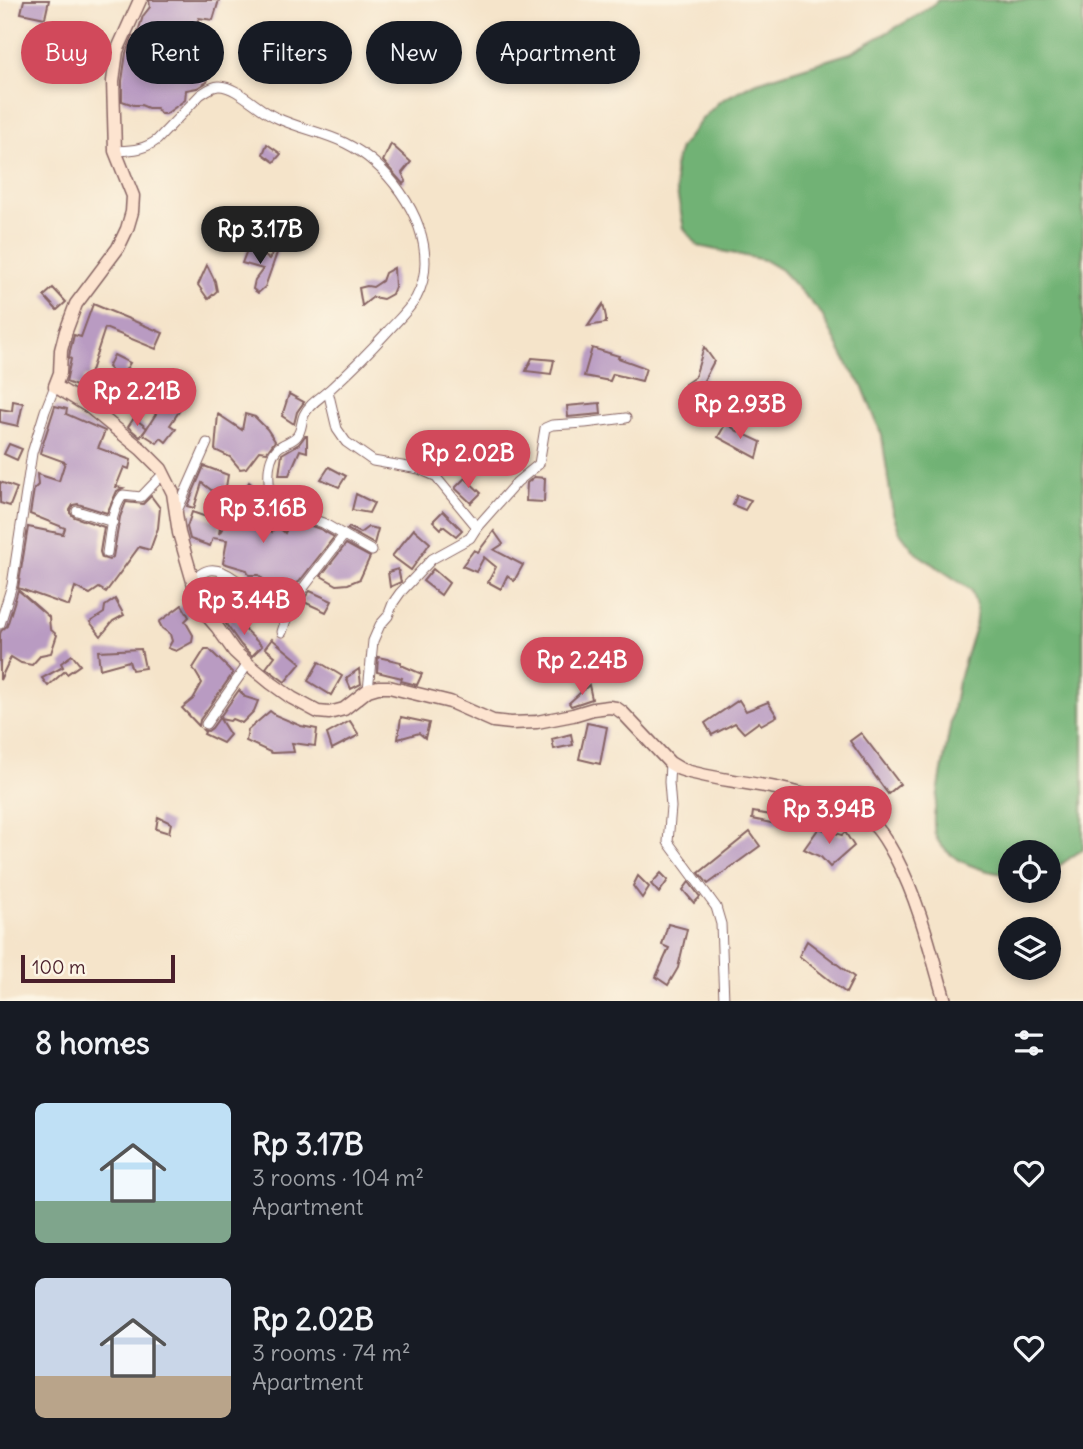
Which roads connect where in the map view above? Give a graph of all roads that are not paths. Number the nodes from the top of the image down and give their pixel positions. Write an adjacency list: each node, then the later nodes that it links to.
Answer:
1 (139, 0): 2 (street)
2 (115, 151): 3 (street); 4 (street)
3 (55, 386): 7 (street); 17 (street)
4 (328, 391): 11 (street); 12 (street)
5 (626, 418): 11 (street)
6 (207, 443): 9 (street)
7 (164, 474): 9 (street); 10 (street)
8 (77, 511): 10 (street)
9 (177, 511): 15 (street)
10 (113, 522): 14 (street)
11 (477, 527): 20 (street)
12 (344, 535): 13 (street); 18 (street)
13 (372, 551)
14 (107, 553)
15 (192, 580): 16 (street); 19 (street)
16 (269, 611)
17 (0, 624)
18 (282, 632)
19 (248, 664): 20 (street); 21 (street)
20 (368, 690): 22 (street)
21 (206, 724)
22 (670, 763): 23 (street); 24 (street)
23 (724, 1001)
24 (945, 1001)

